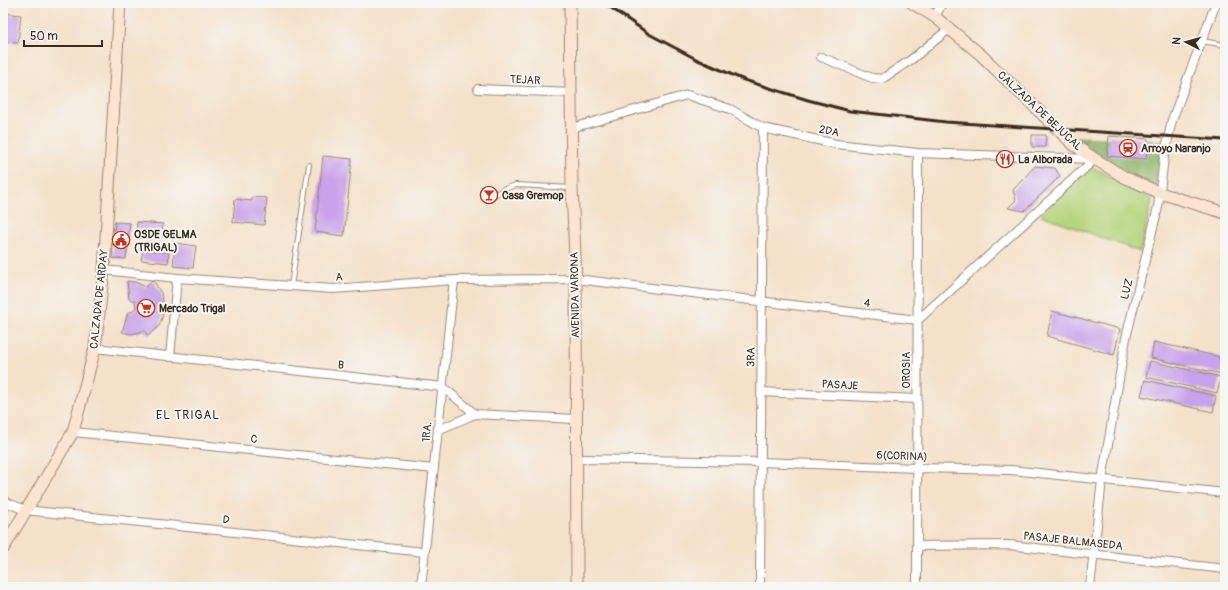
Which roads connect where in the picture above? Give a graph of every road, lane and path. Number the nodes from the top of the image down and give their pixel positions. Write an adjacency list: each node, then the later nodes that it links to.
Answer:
1 (120, 3): 22 (street, CALZADA DE ARDAY)
2 (570, 3): 12 (street, AVENIDA VARONA)
3 (912, 3): 6 (street, CALZADA DE BEJUCAL)
4 (942, 3): 6 (street)
5 (1216, 3): 8 (street, LUZ)
6 (935, 17): 7 (street, CALZADA DE BEJUCAL)
7 (949, 29): 10 (street); 16 (street, CALZADA DE BEJUCAL)
8 (1202, 41): 9 (lane); 19 (street, LUZ)
9 (1225, 45)
10 (821, 57)
11 (478, 89): 12 (street, TEJAR)
12 (572, 93): 13 (street, AVENIDA VARONA)
13 (572, 128): 14 (street, 2DA); 18 (street, AVENIDA VARONA)
14 (762, 128): 15 (street, 2DA); 27 (street, 3RA)
15 (918, 154): 16 (street, 2DA); 28 (street, OROSIA)
16 (1095, 159): 19 (street, CALZADA DE BEJUCAL); 28 (street)
17 (309, 165): 26 (lane)
18 (572, 188): 20 (lane); 24 (street, AVENIDA VARONA)
19 (1160, 193): 21 (street, CALZADA DE BEJUCAL); 42 (street, LUZ)
20 (496, 194)
21 (1225, 213)
22 (104, 270): 23 (street, A); 29 (street, CALZADA DE ARDAY)
23 (177, 278): 26 (street, A); 30 (street)
24 (576, 279): 25 (street, A); 27 (street, 4); 35 (street, AVENIDA VARONA)
25 (454, 280): 26 (street, A); 31 (street, 1RA.)
26 (291, 286)
27 (762, 302): 28 (street, 4); 32 (street, 3RA)
28 (918, 320): 33 (street, OROSIA)
29 (95, 348): 30 (street, B); 37 (street, CALZADA DE ARDAY)
30 (170, 357): 31 (street, B)
31 (443, 387): 34 (street); 36 (street, 1RA.)
32 (761, 392): 33 (street, PASAJE); 39 (street, 3RA)
33 (918, 399): 40 (street, OROSIA)
34 (475, 414): 35 (street); 36 (street)
35 (576, 419): 38 (street, AVENIDA VARONA)
36 (438, 430): 41 (street, 1RA.)
37 (73, 432): 41 (street, C); 45 (street, CALZADA DE ARDAY)
38 (576, 459): 39 (street, 6(CORINA)); 52 (street, AVENIDA VARONA)
39 (761, 462): 40 (street, 6(CORINA)); 53 (street, 3RA)
40 (917, 468): 42 (street, 6(CORINA)); 46 (street, OROSIA)
41 (434, 469): 48 (street, 1RA.)
42 (1102, 480): 43 (street, 6(CORINA)); 49 (street, LUZ)
43 (1225, 493)
44 (3, 500): 45 (street, D)
45 (25, 510): 47 (street, CALZADA DE ARDAY); 48 (street, D)
46 (917, 546): 49 (street, PASAJE BALMASEDA); 54 (street, OROSIA)
47 (3, 549)
48 (424, 552): 51 (street, 1RA.)
49 (1094, 554): 50 (street, PASAJE BALMASEDA); 55 (street, LUZ)
50 (1225, 569)
51 (420, 587)
52 (577, 587)
53 (760, 587)
54 (917, 587)
55 (1090, 587)

